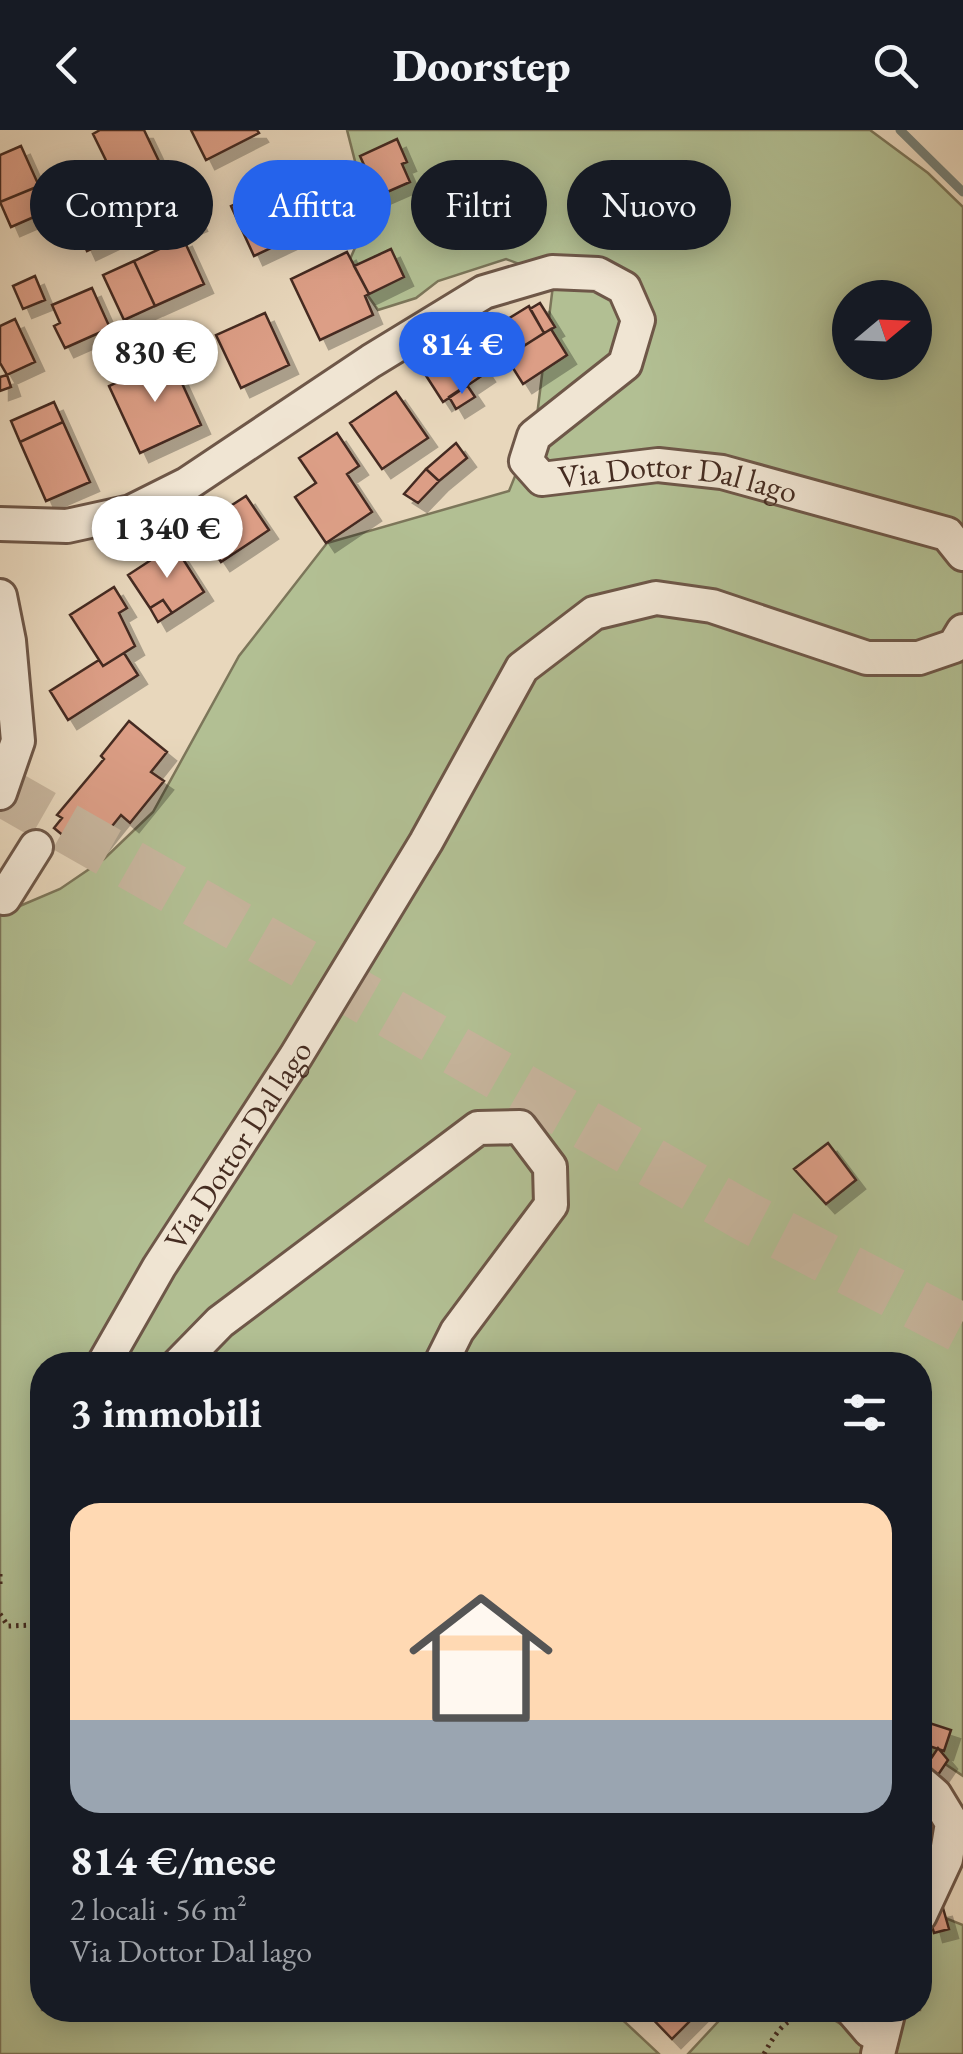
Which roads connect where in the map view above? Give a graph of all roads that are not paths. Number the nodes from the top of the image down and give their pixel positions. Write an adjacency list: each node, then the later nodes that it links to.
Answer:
1 (0, 525): 2 (street, Via Dottor Dal lago)
2 (963, 554)
3 (0, 596): 5 (street)
4 (963, 631): 8 (street, Via Dottor Dal lago)
5 (0, 793)
6 (36, 846): 7 (street)
7 (0, 893)
8 (110, 1352)
9 (191, 1352): 10 (street)
10 (446, 1352)
11 (932, 1792): 12 (street)
12 (932, 1890)

